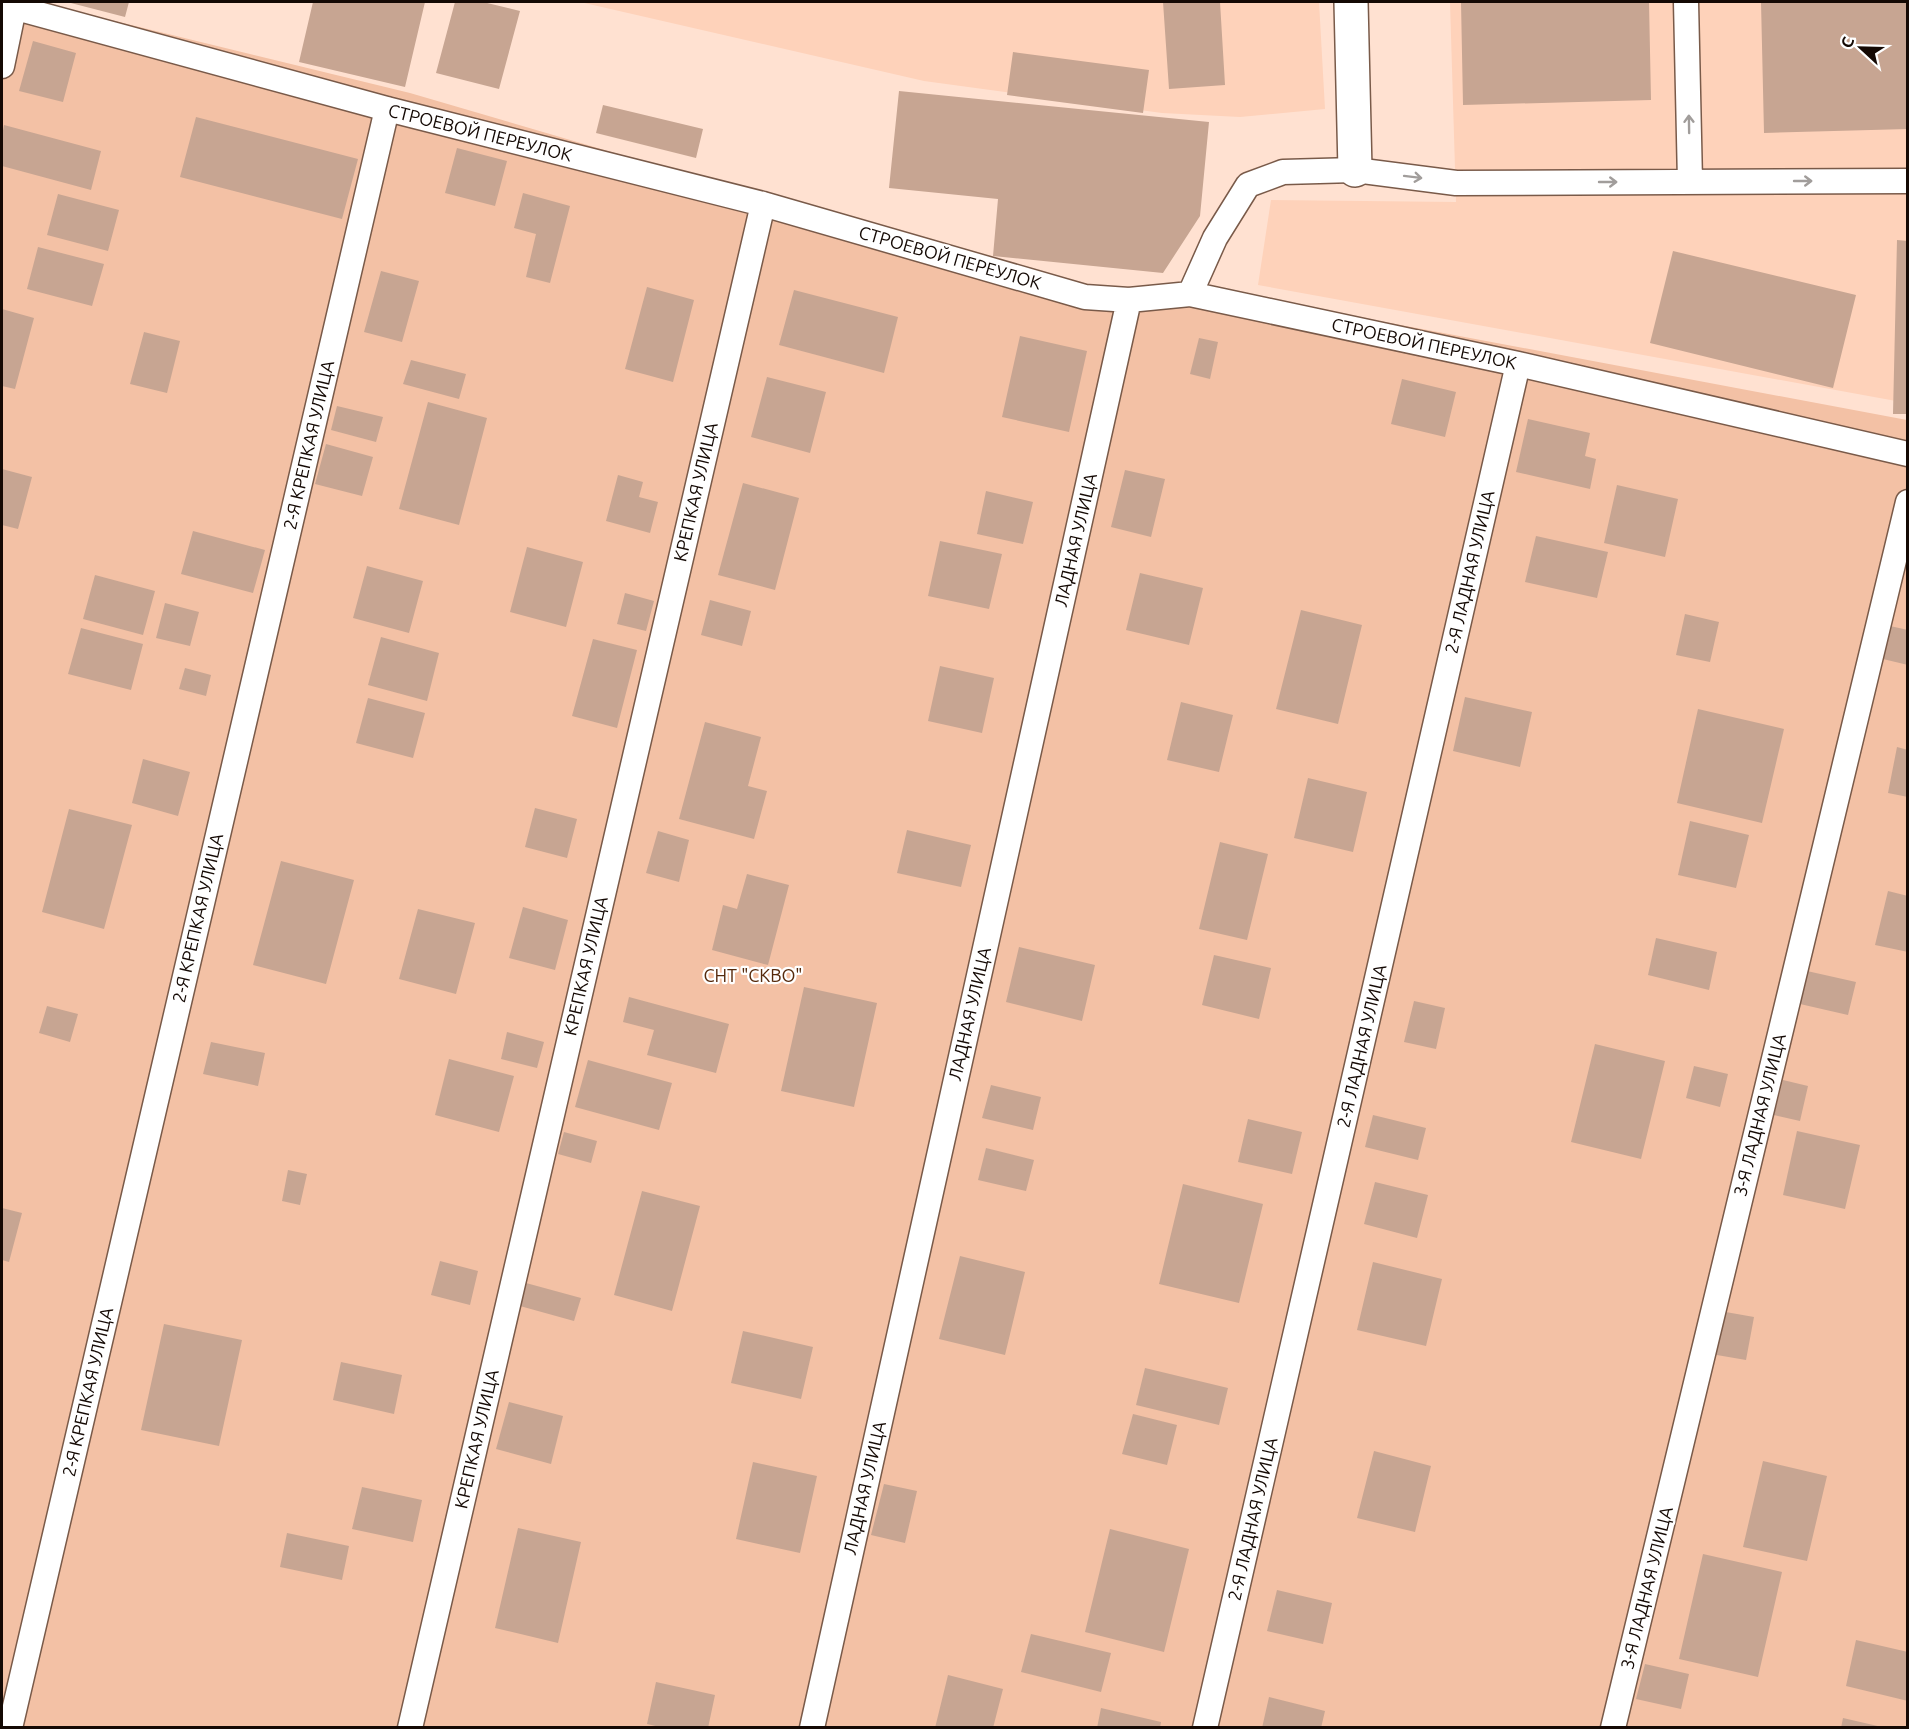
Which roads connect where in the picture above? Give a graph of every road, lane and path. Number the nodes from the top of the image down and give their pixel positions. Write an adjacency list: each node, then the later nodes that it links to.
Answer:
1 (1351, 2): 6 (street)
2 (1686, 2): 8 (lane, one-way to 2)
3 (8, 6): 4 (lane); 5 (lane, СТРОЕВОЙ ПЕРЕУЛОК)
4 (2, 66)
5 (387, 109): 9 (lane, СТРОЕВОЙ ПЕРЕУЛОК); 15 (lane, 2-Я КРЕПКАЯ УЛИЦА)
6 (1356, 170): 8 (lane, one-way to 8); 10 (lane)
7 (1908, 181): 8 (lane, one-way to 7)
8 (1690, 182)
9 (763, 204): 11 (lane, СТРОЕВОЙ ПЕРЕУЛОК); 16 (lane, КРЕПКАЯ УЛИЦА)
10 (1190, 294): 11 (lane, СТРОЕВОЙ ПЕРЕУЛОК); 12 (lane, СТРОЕВОЙ ПЕРЕУЛОК)
11 (1129, 300): 17 (lane, ЛАДНАЯ УЛИЦА)
12 (1518, 364): 13 (lane, СТРОЕВОЙ ПЕРЕУЛОК); 18 (lane, 2-Я ЛАДНАЯ УЛИЦА)
13 (1908, 454)
14 (1908, 502): 19 (lane, 3-Я ЛАДНАЯ УЛИЦА)
15 (10, 1728)
16 (410, 1728)
17 (812, 1728)
18 (1205, 1728)
19 (1613, 1728)

